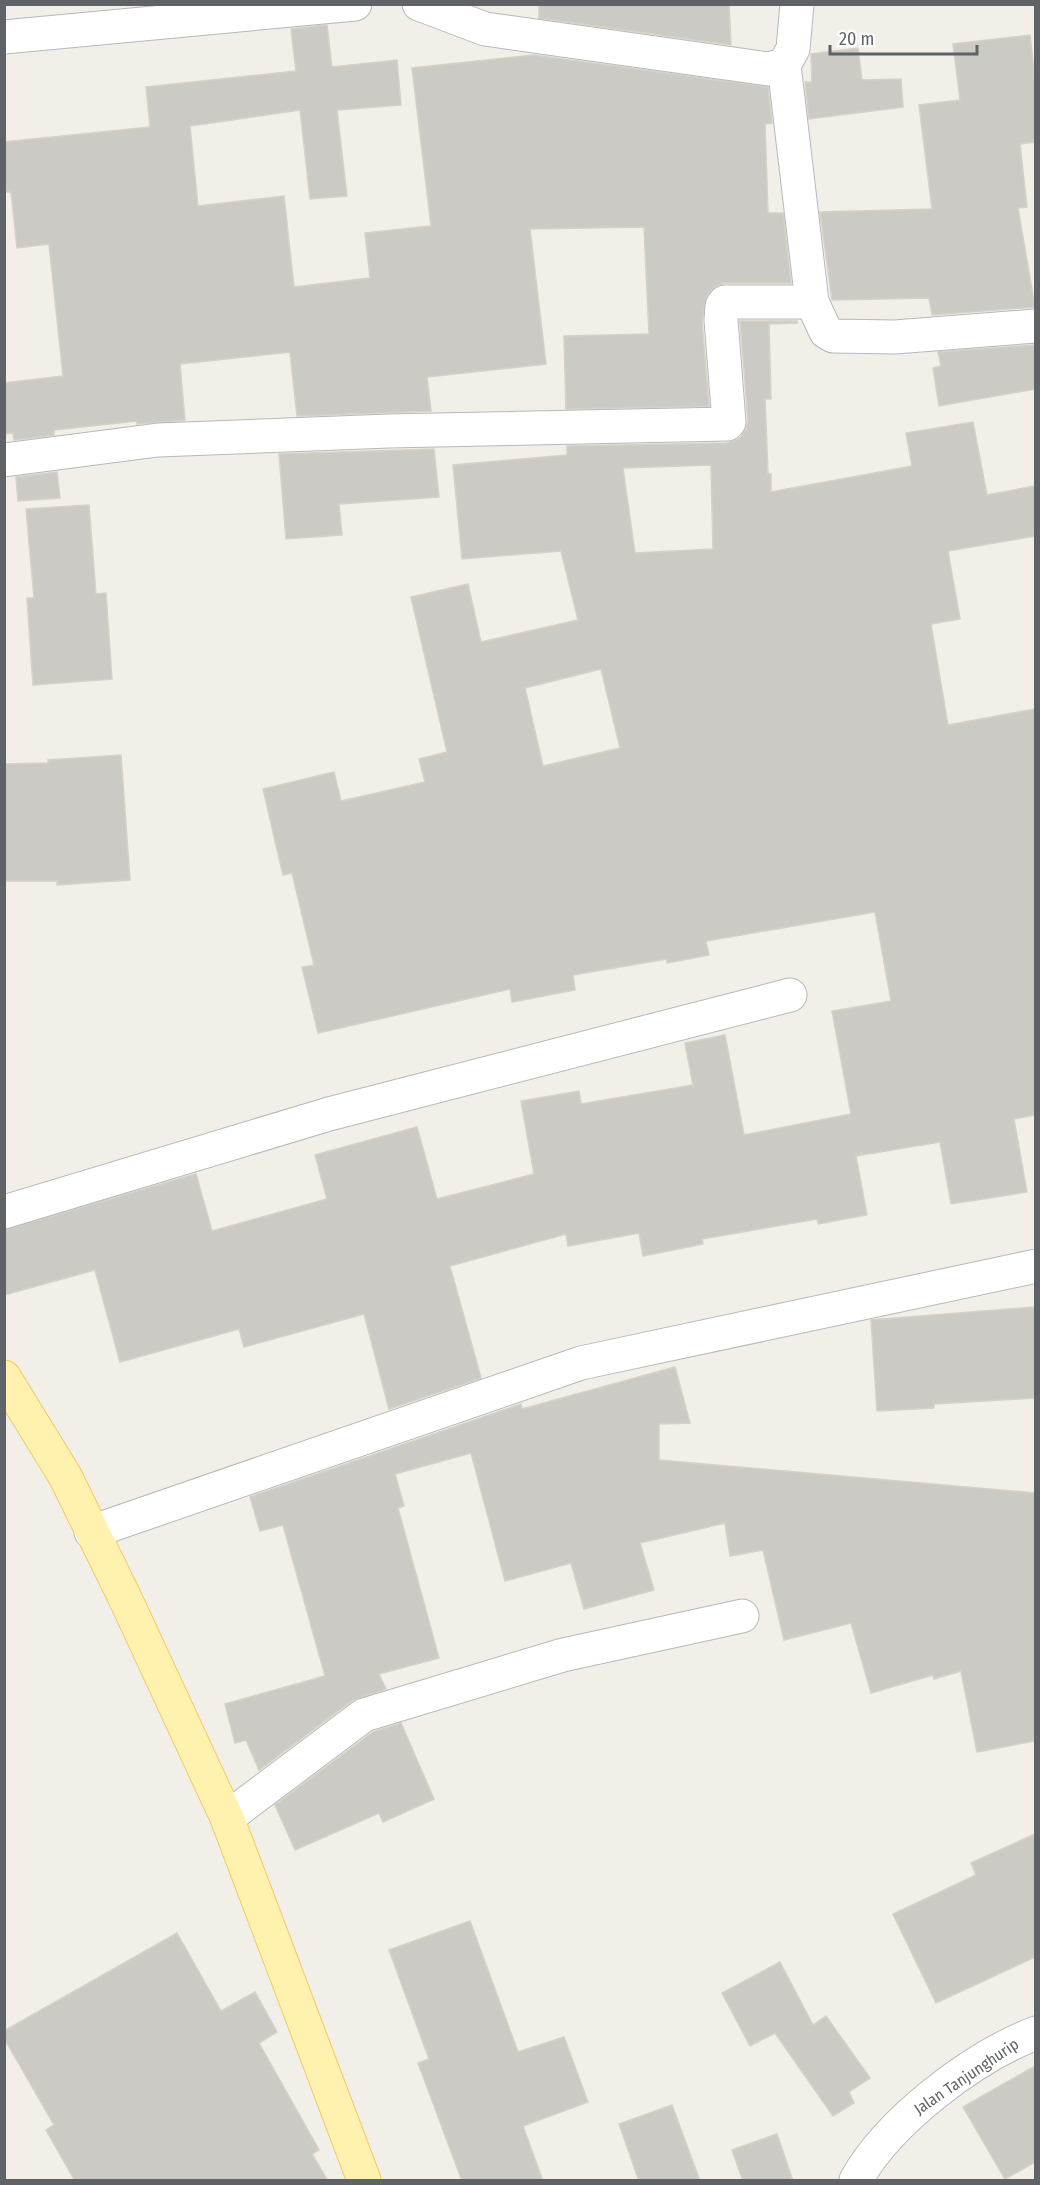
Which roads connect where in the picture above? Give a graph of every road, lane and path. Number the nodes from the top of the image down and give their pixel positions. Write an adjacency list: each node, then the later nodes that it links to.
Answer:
1 (355, 4): 4 (street)
2 (419, 4): 5 (street)
3 (797, 4): 5 (street)
4 (4, 37)
5 (784, 65): 6 (street)
6 (812, 302): 7 (street); 8 (street)
7 (1035, 326)
8 (4, 460)
9 (790, 995): 10 (street)
10 (4, 1212)
11 (1035, 1266): 13 (street)
12 (4, 1377): 13 (main road)
13 (92, 1532): 15 (main road)
14 (742, 1616): 15 (street)
15 (227, 1818): 17 (main road)
16 (1035, 2033): 18 (street, Jalan Tanjunghurip)
17 (364, 2181)
18 (856, 2181)

